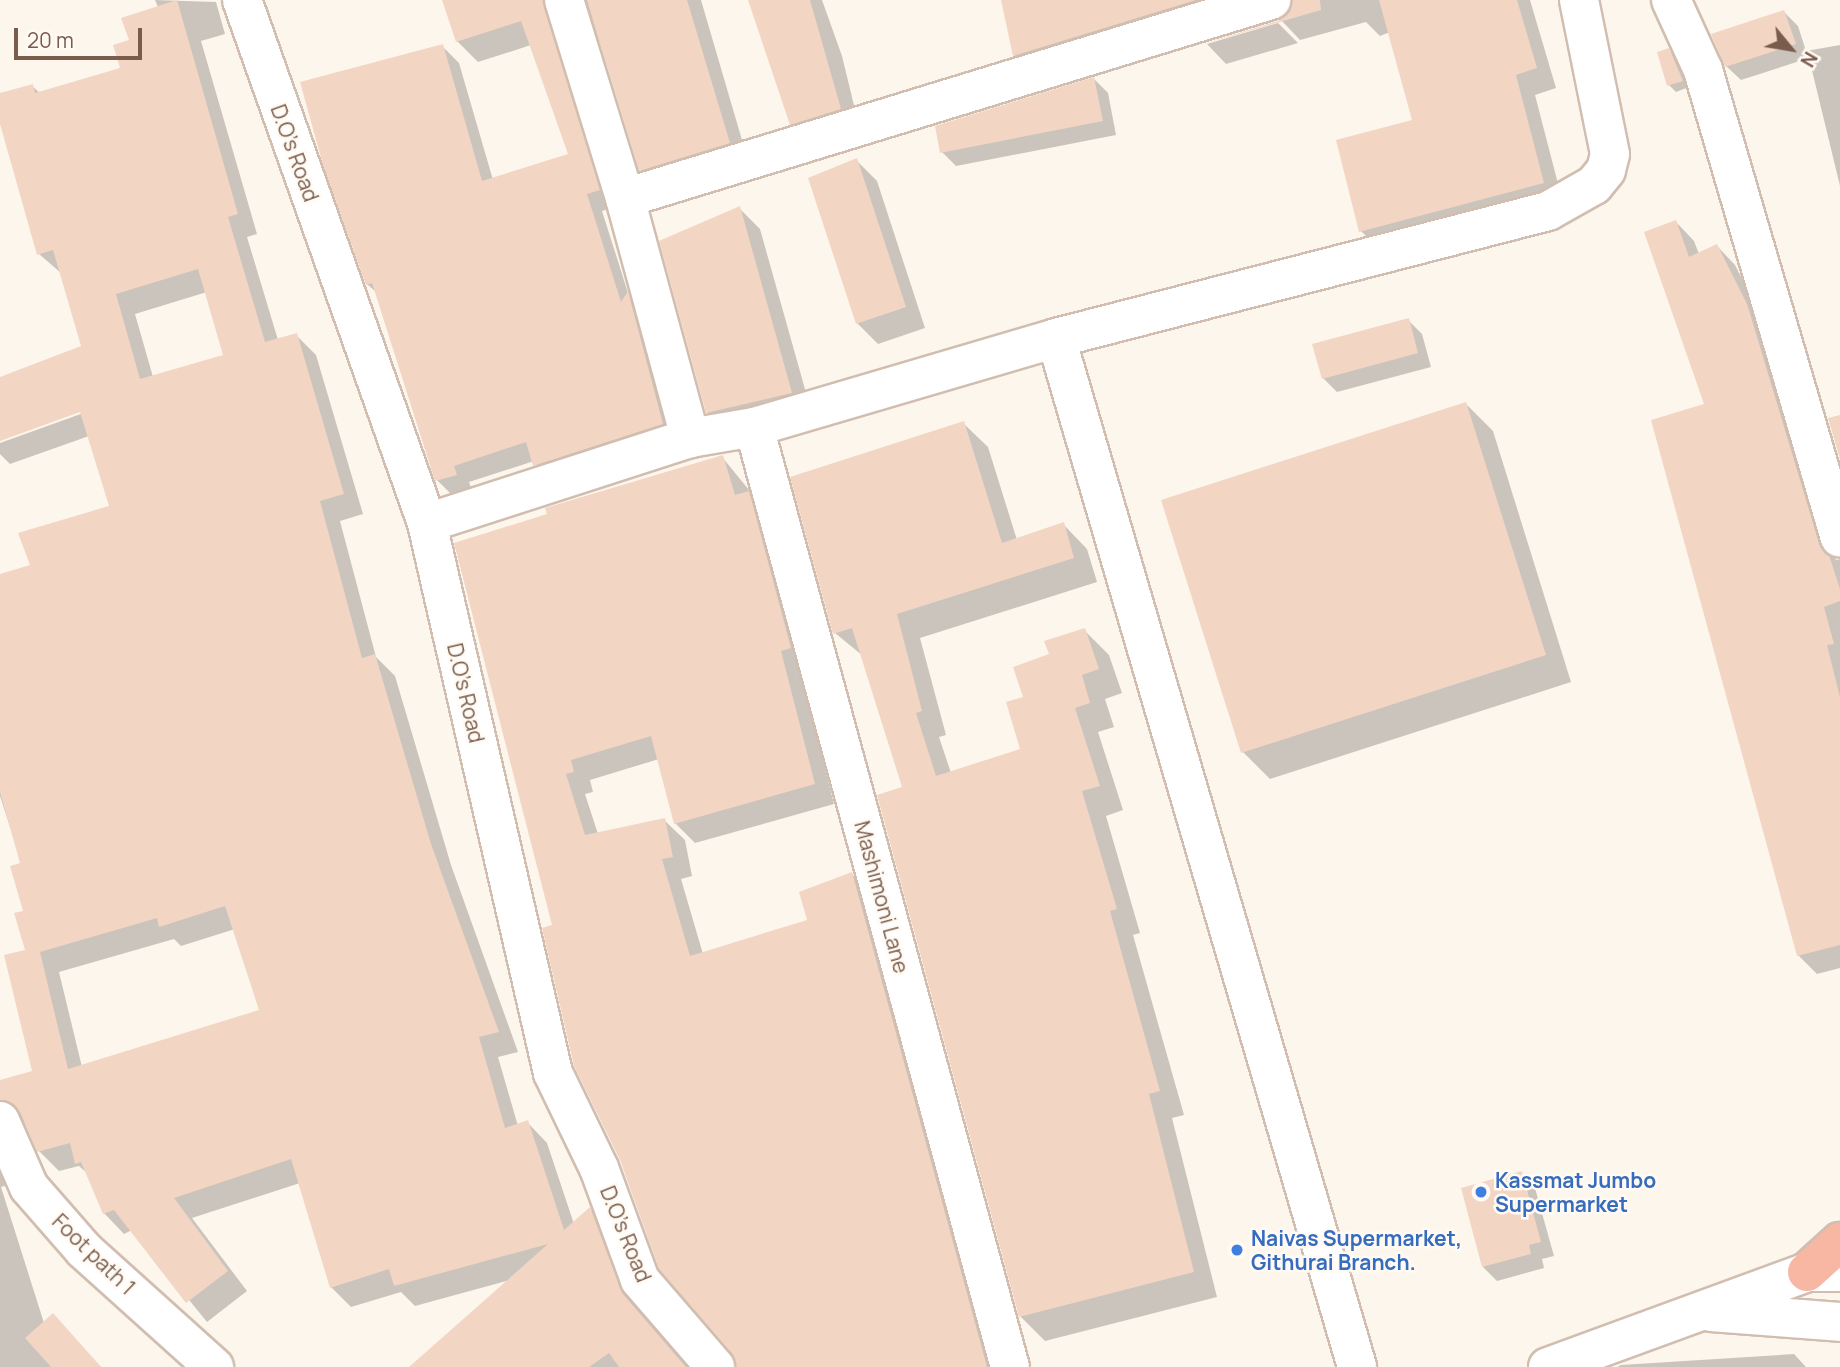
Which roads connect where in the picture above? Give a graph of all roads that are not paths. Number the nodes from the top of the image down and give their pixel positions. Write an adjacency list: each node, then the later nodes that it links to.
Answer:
1 (242, 0): 10 (street, D.O's Road)
2 (564, 0): 6 (street)
3 (1271, 0): 6 (street)
4 (1579, 0): 7 (street)
5 (1671, 0): 11 (street)
6 (625, 198): 9 (street)
7 (1056, 338): 8 (street); 20 (street)
8 (754, 427): 9 (street); 19 (street, Mashimoni Lane)
9 (690, 438): 10 (street)
10 (427, 523): 18 (street, D.O's Road)
11 (1840, 537)
12 (0, 1121): 17 (street, Foot path 1)
13 (1840, 1242): 14 (highway)
14 (1823, 1272): 15 (street)
15 (1695, 1311): 16 (street); 21 (street)
16 (1840, 1322)
17 (214, 1367)
18 (715, 1367)
19 (1010, 1367)
20 (1357, 1367)
21 (1548, 1367)

